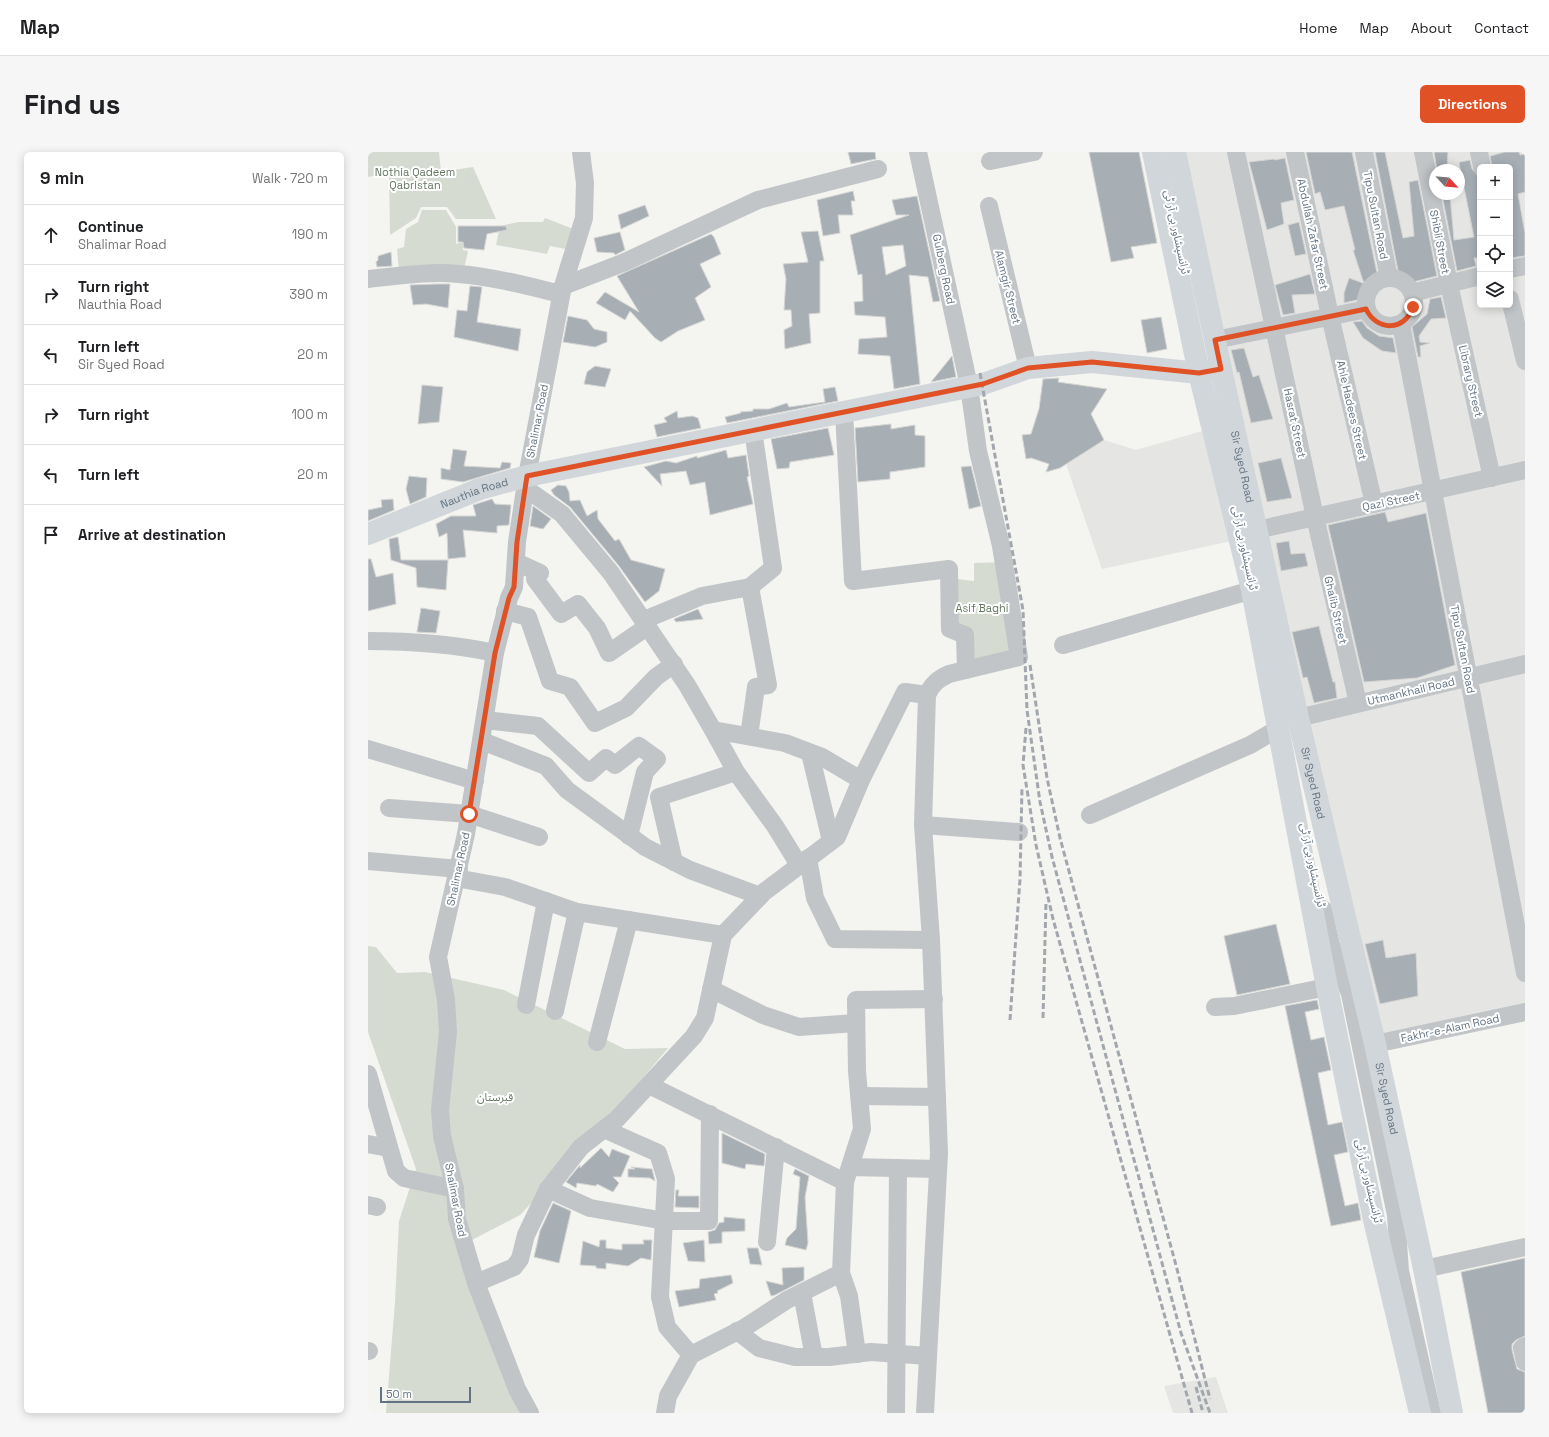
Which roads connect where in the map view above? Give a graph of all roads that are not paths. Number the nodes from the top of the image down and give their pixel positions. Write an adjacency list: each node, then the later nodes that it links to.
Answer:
1 (581, 152): 23 (street, Shalimar Road)
2 (918, 152): 35 (street, Gulberg Road)
3 (1034, 152): 12 (street)
4 (1153, 152): 34 (main road, Sir Syed Road)
5 (1160, 152): 133 (street, ٹرانسپشاور بی آر ٹی)
6 (1175, 152): 30 (main road, Sir Syed Road)
7 (1236, 152): 29 (street, Hasrat Street)
8 (1295, 152): 27 (street, Abdullah Zafar Street)
9 (1364, 152): 20 (street, Tipu Sultan Road)
10 (1423, 152): 22 (street, Shibli Street)
11 (1478, 152): 14 (street)
12 (1009, 155): 13 (street)
13 (990, 161)
14 (1481, 164)
15 (878, 169): 23 (street)
16 (988, 206): 32 (street, Alamgir Street)
17 (1525, 266): 18 (street)
18 (1513, 268)
19 (1477, 277): 22 (street)
20 (1389, 278): 24 (street); 26 (street)
21 (368, 279): 23 (street)
22 (1449, 284): 24 (street); 39 (street, Library Street)
23 (562, 290): 40 (street, Shalimar Road)
24 (1412, 293): 28 (street)
25 (1512, 308): 31 (street)
26 (1366, 309): 27 (street); 28 (street)
27 (1330, 316): 29 (street); 42 (street, Ahle Hadees Street)
28 (1400, 324): 41 (street, Tipu Sultan Road)
29 (1275, 328): 30 (street); 43 (street, Hasrat Street)
30 (1215, 340): 33 (main road, Sir Syed Road)
31 (1525, 361)
32 (1028, 368): 34 (main road, Nauthia Road); 35 (main road, Nauthia Road)
33 (1221, 369): 34 (main road, Nauthia Road); 44 (main road, Sir Syed Road)
34 (1199, 373): 48 (main road, Sir Syed Road)
35 (969, 386): 36 (main road, Nauthia Road); 56 (street, Gulberg Road)
36 (844, 412): 37 (main road, Nauthia Road); 56 (street)
37 (753, 430): 40 (main road, Nauthia Road); 47 (street)
38 (1525, 470): 39 (street, Qazi Street)
39 (1492, 478): 41 (street, Qazi Street)
40 (526, 482): 45 (main road, Nauthia Road); 46 (street, Shalimar Road); 50 (street)
41 (1433, 491): 42 (street, Qazi Street); 57 (street, Tipu Sultan Road)
42 (1374, 504): 43 (street, Qazi Street)
43 (1315, 517): 44 (street, Qazi Street); 59 (street, Ghalib Street)
44 (1257, 530): 61 (main road, Sir Syed Road)
45 (368, 534)
46 (516, 562): 49 (street, Shalimar Road); 50 (street)
47 (750, 587): 50 (street); 63 (street)
48 (1252, 590): 52 (street); 61 (main road, Sir Syed Road)
49 (505, 611): 53 (street, Shalimar Road); 54 (street)
50 (646, 623): 54 (street)
51 (368, 642): 53 (street)
52 (1064, 645)
53 (495, 653): 60 (street, Shalimar Road)
54 (674, 664): 62 (street)
55 (1525, 664): 57 (street, Utmankhail Road)
56 (966, 670): 58 (street)
57 (1468, 677): 59 (street, Utmankhail Road); 88 (street, Tipu Sultan Road)
58 (927, 695): 68 (street); 73 (street)
59 (1358, 703): 61 (street, Utmankhail Road)
60 (485, 720): 64 (street, Shalimar Road); 75 (street)
61 (1288, 723): 72 (street, Utmankhail Road); 89 (main road); 98 (main road, Sir Syed Road)
62 (713, 730): 63 (street); 67 (street)
63 (749, 736): 66 (street)
64 (482, 741): 69 (street, Shalimar Road); 75 (street)
65 (368, 749): 69 (street)
66 (810, 753): 68 (street); 77 (street)
67 (736, 772): 79 (street); 80 (street)
68 (861, 780): 77 (street)
69 (475, 781): 71 (street, Shalimar Road)
70 (389, 808): 71 (street)
71 (469, 814): 76 (street); 81 (street, Shalimar Road)
72 (1090, 815)
73 (923, 825): 74 (street); 87 (street)
74 (1019, 832)
75 (629, 836): 79 (street)
76 (538, 837)
77 (831, 841): 80 (street)
78 (368, 861): 81 (street)
79 (674, 862): 82 (street)
80 (804, 862): 82 (street); 87 (street)
81 (457, 874): 83 (street); 111 (street, Shalimar Road)
82 (760, 896): 86 (street)
83 (546, 901): 84 (street); 92 (street)
84 (577, 912): 85 (street); 94 (street)
85 (629, 920): 86 (street); 97 (street)
86 (723, 935): 90 (street)
87 (931, 940): 91 (street)
88 (1525, 974)
89 (1327, 987): 93 (street); 132 (main road)
90 (711, 989): 96 (street); 100 (street)
91 (934, 999): 96 (street); 102 (street)
92 (526, 1005)
93 (1215, 1007)
94 (556, 1011)
95 (1525, 1012): 98 (street, Fakhr-e-Alam Road)
96 (856, 1023): 101 (street)
97 (597, 1042)
98 (1375, 1044): 116 (main road, Sir Syed Road)
99 (370, 1085): 107 (street)
100 (649, 1085): 103 (street); 104 (street)
101 (860, 1096): 102 (street); 110 (street)
102 (938, 1097): 109 (street)
103 (710, 1114): 106 (street); 113 (street)
104 (604, 1129): 112 (street); 113 (street)
105 (368, 1144): 107 (street)
106 (776, 1147): 110 (street); 114 (street)
107 (389, 1148): 111 (street)
108 (898, 1168): 109 (street); 110 (street); 123 (street)
109 (938, 1169): 125 (street)
110 (847, 1174): 117 (street)
111 (455, 1189): 118 (street, Shalimar Road)
112 (548, 1189): 113 (street); 118 (street)
113 (664, 1221): 124 (street)
114 (766, 1242)
115 (1525, 1247): 116 (street)
116 (1424, 1269): 134 (main road, Sir Syed Road)
117 (841, 1273): 119 (street); 122 (street)
118 (476, 1283): 128 (street, Shalimar Road)
119 (802, 1293): 120 (street); 126 (street)
120 (737, 1331): 124 (street); 126 (street)
121 (1525, 1346): 127 (street)
122 (857, 1354): 123 (street); 126 (street)
123 (898, 1354): 125 (street); 130 (street)
124 (690, 1355): 129 (street)
125 (928, 1356): 131 (street)
126 (814, 1357)
127 (1525, 1362)
128 (530, 1413)
129 (665, 1413)
130 (896, 1413)
131 (925, 1413)
132 (1420, 1413)
133 (1432, 1413)
134 (1452, 1413)

